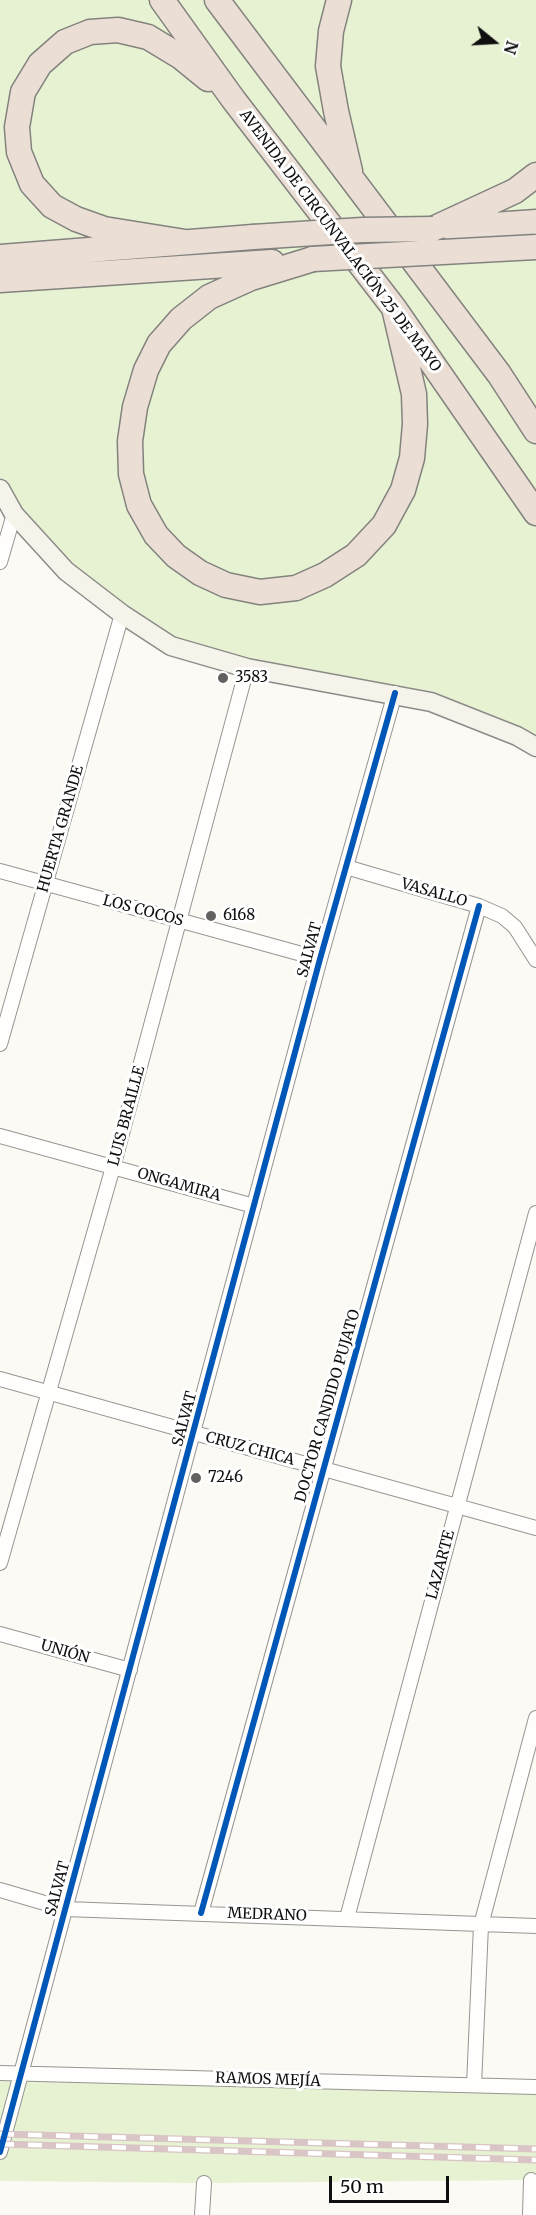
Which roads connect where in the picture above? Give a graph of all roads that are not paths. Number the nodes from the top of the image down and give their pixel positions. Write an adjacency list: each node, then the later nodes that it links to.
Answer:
1 (162, 0): 6 (highway, AVENIDA DE CIRCUNVALACIÓN 25 DE MAYO)
2 (217, 0): 5 (highway)
3 (232, 0): 5 (highway)
4 (339, 0): 8 (highway)
5 (247, 41): 8 (highway)
6 (233, 99): 11 (highway); 16 (highway, AVENIDA DE CIRCUNVALACIÓN 25 DE MAYO)
7 (536, 175): 10 (highway)
8 (352, 179): 17 (highway)
9 (536, 222): 10 (highway)
10 (434, 229): 11 (highway, bridge)
11 (185, 242): 13 (highway)
12 (536, 247): 14 (highway, bridge)
13 (0, 257)
14 (313, 259): 15 (highway); 16 (highway)
15 (0, 280)
16 (394, 308): 21 (highway, AVENIDA DE CIRCUNVALACIÓN 25 DE MAYO)
17 (499, 374): 18 (highway); 19 (highway)
18 (536, 404)
19 (536, 431)
20 (0, 489): 22 (main road)
21 (536, 513)
22 (14, 514): 23 (street); 24 (main road)
23 (0, 562)
24 (122, 614): 25 (main road); 30 (street, HUERTA GRANDE)
25 (247, 668): 26 (main road); 32 (street, LUIS BRAILLE)
26 (395, 693): 27 (main road); 28 (street, SALVAT)
27 (536, 747)
28 (346, 867): 31 (street, VASALLO); 33 (street, SALVAT)
29 (0, 871): 30 (street, LOS COCOS)
30 (45, 884): 32 (street, LOS COCOS); 35 (street, HUERTA GRANDE)
31 (479, 906): 34 (street, VASALLO); 43 (street, DOCTOR CANDIDO PUJATO)
32 (179, 921): 33 (street, LOS COCOS); 37 (street, LUIS BRAILLE)
33 (320, 959): 38 (street, SALVAT)
34 (536, 960)
35 (0, 1044)
36 (0, 1136): 37 (street, ONGAMIRA)
37 (113, 1167): 38 (street, ONGAMIRA); 41 (street, LUIS BRAILLE)
38 (254, 1206): 42 (street, SALVAT)
39 (536, 1213): 44 (street, LAZARTE)
40 (0, 1379): 41 (street, CRUZ CHICA)
41 (48, 1393): 42 (street, CRUZ CHICA); 46 (street, LUIS BRAILLE)
42 (193, 1434): 43 (street, CRUZ CHICA); 48 (street, SALVAT)
43 (322, 1469): 44 (street, CRUZ CHICA); 52 (street, DOCTOR CANDIDO PUJATO)
44 (457, 1506): 45 (street, CRUZ CHICA); 53 (street, LAZARTE)
45 (536, 1528)
46 (0, 1563)
47 (0, 1634): 48 (street, UNIÓN)
48 (130, 1671): 51 (street, SALVAT)
49 (536, 1718): 54 (street)
50 (0, 1890): 51 (street, MEDRANO)
51 (65, 1908): 52 (street, MEDRANO); 57 (street, SALVAT)
52 (201, 1913): 53 (street, MEDRANO)
53 (347, 1918): 54 (street, MEDRANO)
54 (481, 1925): 55 (street, MEDRANO); 58 (street)
55 (536, 1926)
56 (0, 2073): 57 (street, RAMOS MEJÍA)
57 (21, 2073): 58 (street, RAMOS MEJÍA); 60 (street, SALVAT)
58 (474, 2085): 59 (street, RAMOS MEJÍA)
59 (536, 2087)
60 (0, 2152)
61 (531, 2180): 64 (street)
62 (204, 2183): 63 (street)
63 (202, 2215)
64 (530, 2215)

